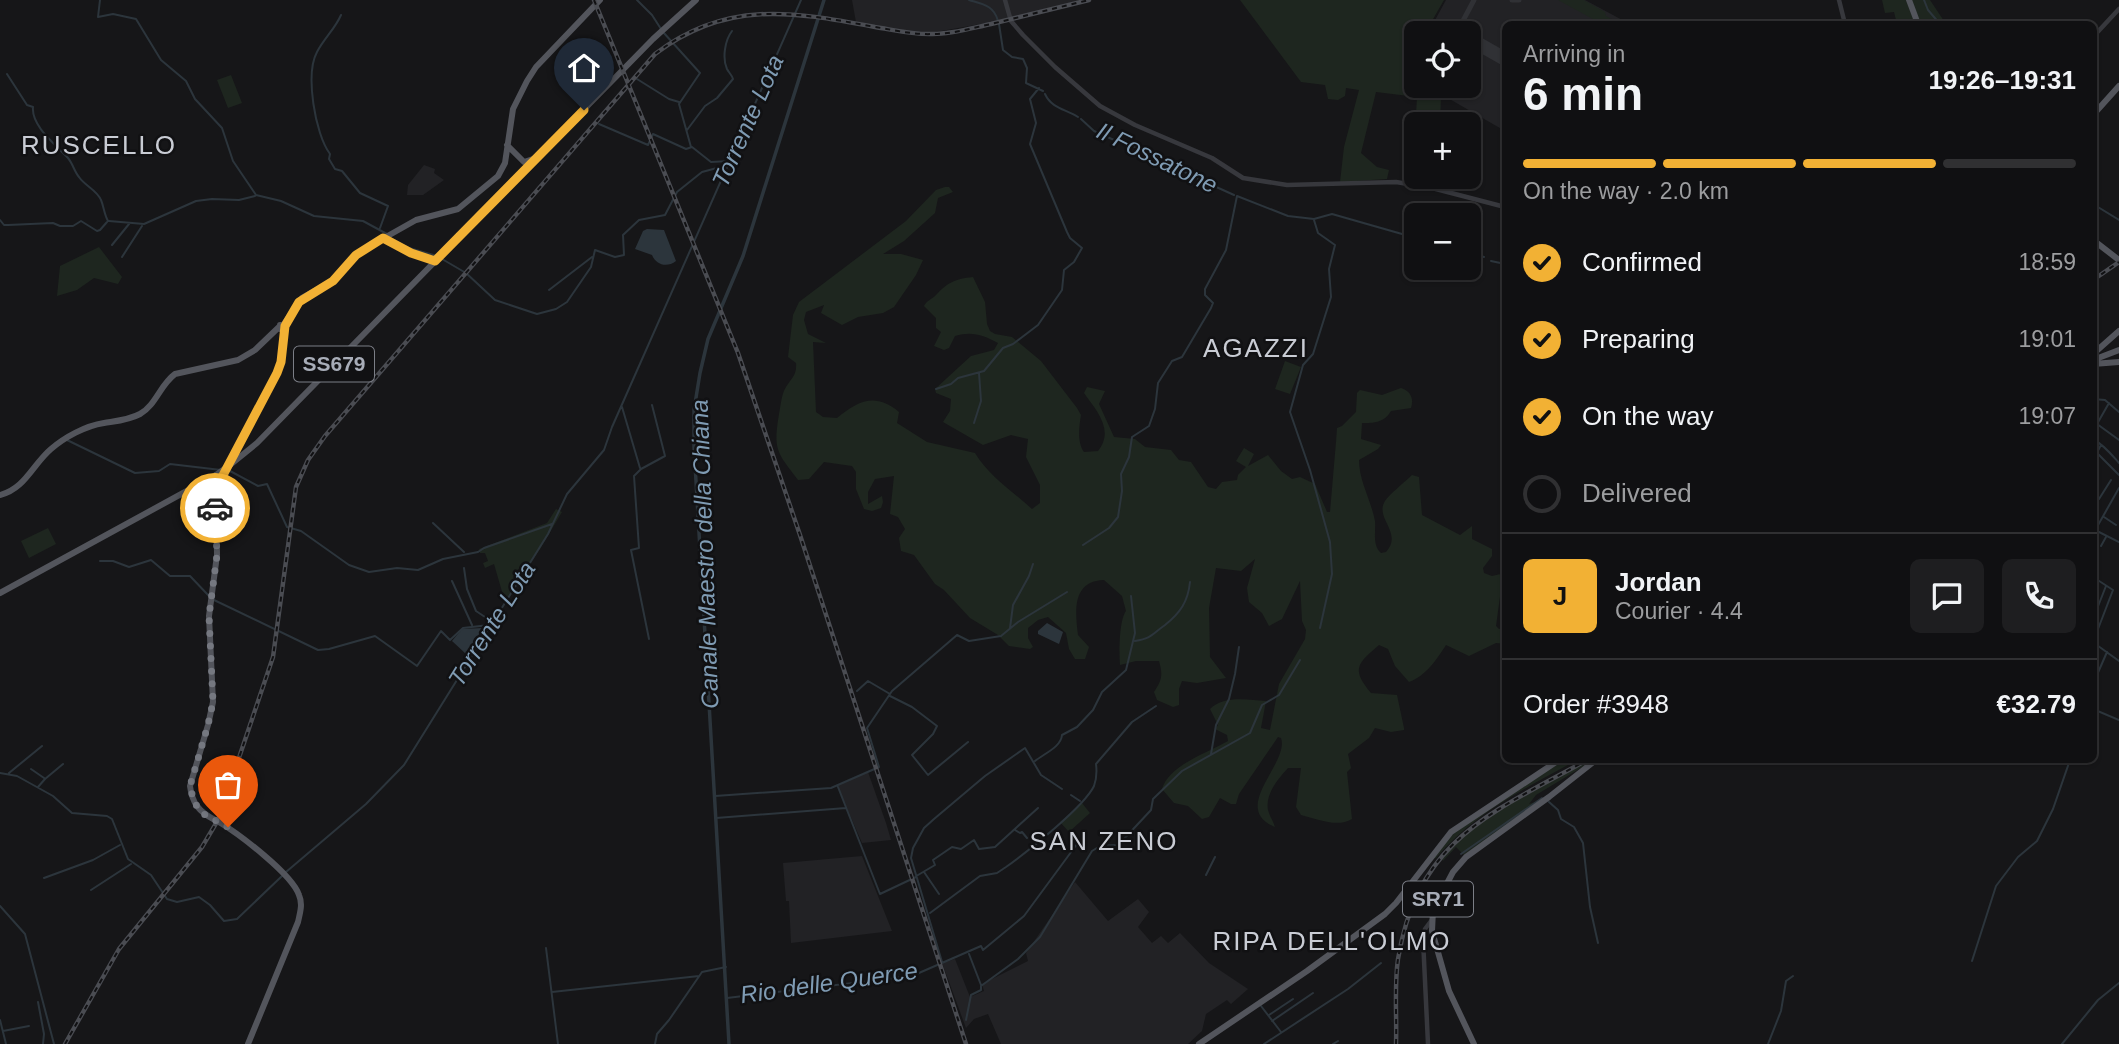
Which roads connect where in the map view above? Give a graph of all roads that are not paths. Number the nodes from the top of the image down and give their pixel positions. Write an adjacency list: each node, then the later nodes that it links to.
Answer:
1 (600, 0): 12 (main road)
2 (696, 0): 13 (main road, SS679)
3 (1005, 0): 14 (street)
4 (1839, 0): 7 (street)
5 (1909, 0): 8 (main road)
6 (2119, 9): 9 (street)
7 (1844, 21)
8 (1917, 21)
9 (2097, 33)
10 (2119, 86): 11 (main road)
11 (2097, 111)
12 (507, 145): 13 (main road); 15 (main road)
13 (540, 155): 17 (main road, SS679)
14 (1502, 207)
15 (387, 237): 17 (main road); 19 (main road)
16 (2097, 243): 18 (main road)
17 (431, 259): 27 (main road, SS679, bridge)
18 (2119, 260)
19 (282, 328): 26 (main road); 31 (main road)
20 (2119, 331): 21 (main road)
21 (2097, 350)
22 (2119, 350): 23 (main road)
23 (2097, 360)
24 (2097, 362): 25 (main road)
25 (2119, 362)
26 (0, 495)
27 (0, 593)
28 (1554, 763): 32 (main road)
29 (1594, 763): 30 (main road, SR71)
30 (1431, 921): 33 (street); 34 (main road, SR71)
31 (248, 1044)
32 (1199, 1044)
33 (1428, 1044)
34 (1474, 1044)

